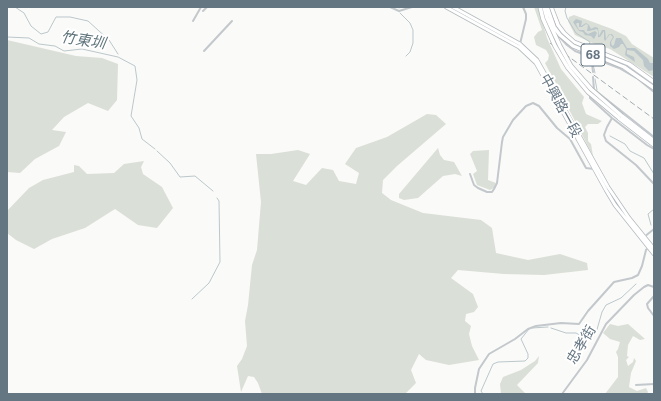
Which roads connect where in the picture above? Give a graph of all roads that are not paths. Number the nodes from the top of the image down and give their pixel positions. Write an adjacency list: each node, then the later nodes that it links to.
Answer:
1 (201, 7): 11 (street)
2 (207, 7): 10 (street)
3 (390, 7): 4 (street)
4 (412, 7)
5 (446, 7): 28 (main road, 中興路一段)
6 (453, 7): 13 (main road, 中興路一段)
7 (523, 7): 13 (street)
8 (540, 7): 22 (highway, bridge)
9 (548, 7): 15 (street); 16 (street); 19 (highway, 68); 21 (highway, 68, bridge); 22 (highway, bridge)
10 (203, 11)
11 (193, 20)
12 (232, 21): 14 (street)
13 (520, 44): 28 (main road, 中興路一段)
14 (204, 50)
15 (598, 54): 16 (street); 21 (street)
16 (595, 60): 17 (street); 21 (street)
17 (593, 72)
18 (593, 77): 20 (street)
19 (654, 82)
20 (594, 90): 23 (street); 24 (street)
21 (654, 90)
22 (620, 117): 25 (highway); 26 (highway)
23 (612, 118): 27 (street); 30 (street)
24 (654, 137)
25 (654, 141)
26 (654, 145)
27 (654, 149)
28 (596, 169): 29 (street); 32 (main road, 中興路一段)
29 (470, 174)
30 (654, 184)
31 (654, 229): 32 (street)
32 (643, 238): 33 (main road); 34 (main road)
33 (648, 248): 35 (main road); 41 (street)
34 (654, 249)
35 (654, 254)
36 (654, 287): 42 (street, 忠孝街)
37 (654, 296): 38 (street)
38 (654, 316)
39 (654, 384): 40 (street)
40 (636, 385)
41 (475, 394)
42 (562, 394)

